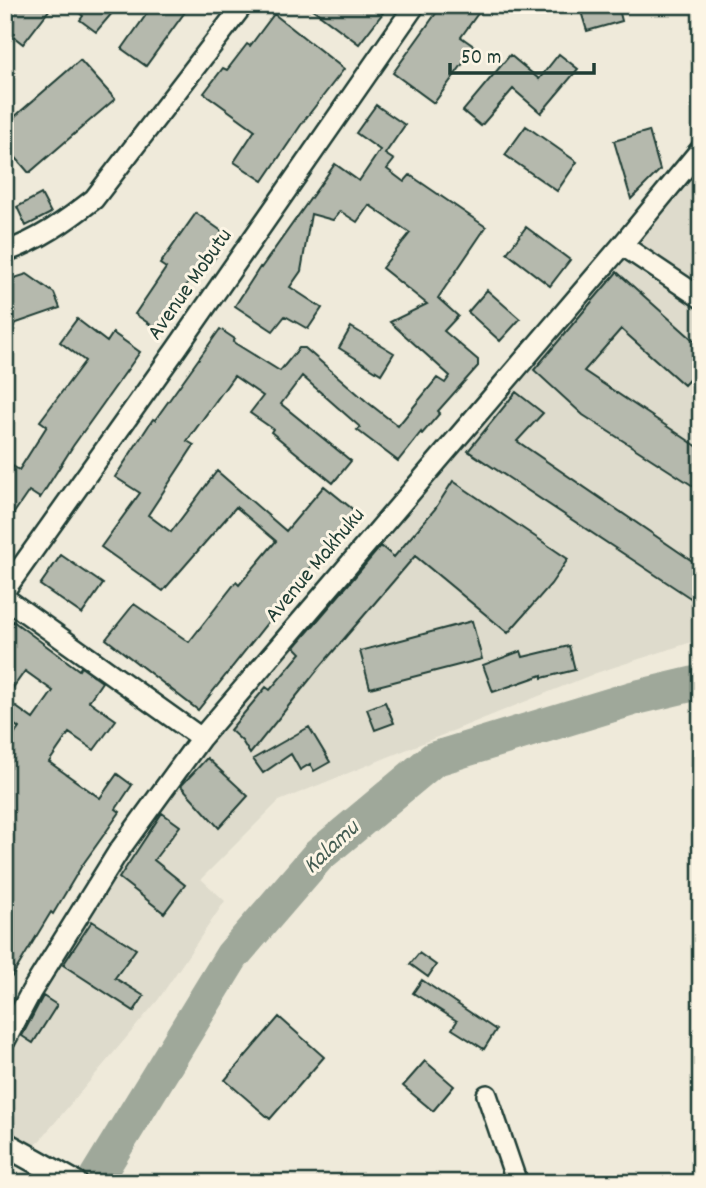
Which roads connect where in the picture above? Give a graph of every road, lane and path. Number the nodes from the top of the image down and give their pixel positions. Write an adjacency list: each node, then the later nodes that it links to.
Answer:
1 (243, 5): 5 (street)
2 (415, 5): 7 (street, Avenue Mobutu)
3 (701, 149): 4 (street, Avenue Makhuku)
4 (622, 244): 6 (street); 9 (street, Avenue Makhuku)
5 (5, 252)
6 (701, 298)
7 (5, 590)
8 (5, 598): 9 (street)
9 (201, 738): 10 (street, Avenue Makhuku)
10 (5, 1041)
11 (486, 1095): 14 (street)
12 (14, 1149): 13 (main road)
13 (75, 1183)
14 (517, 1183)

